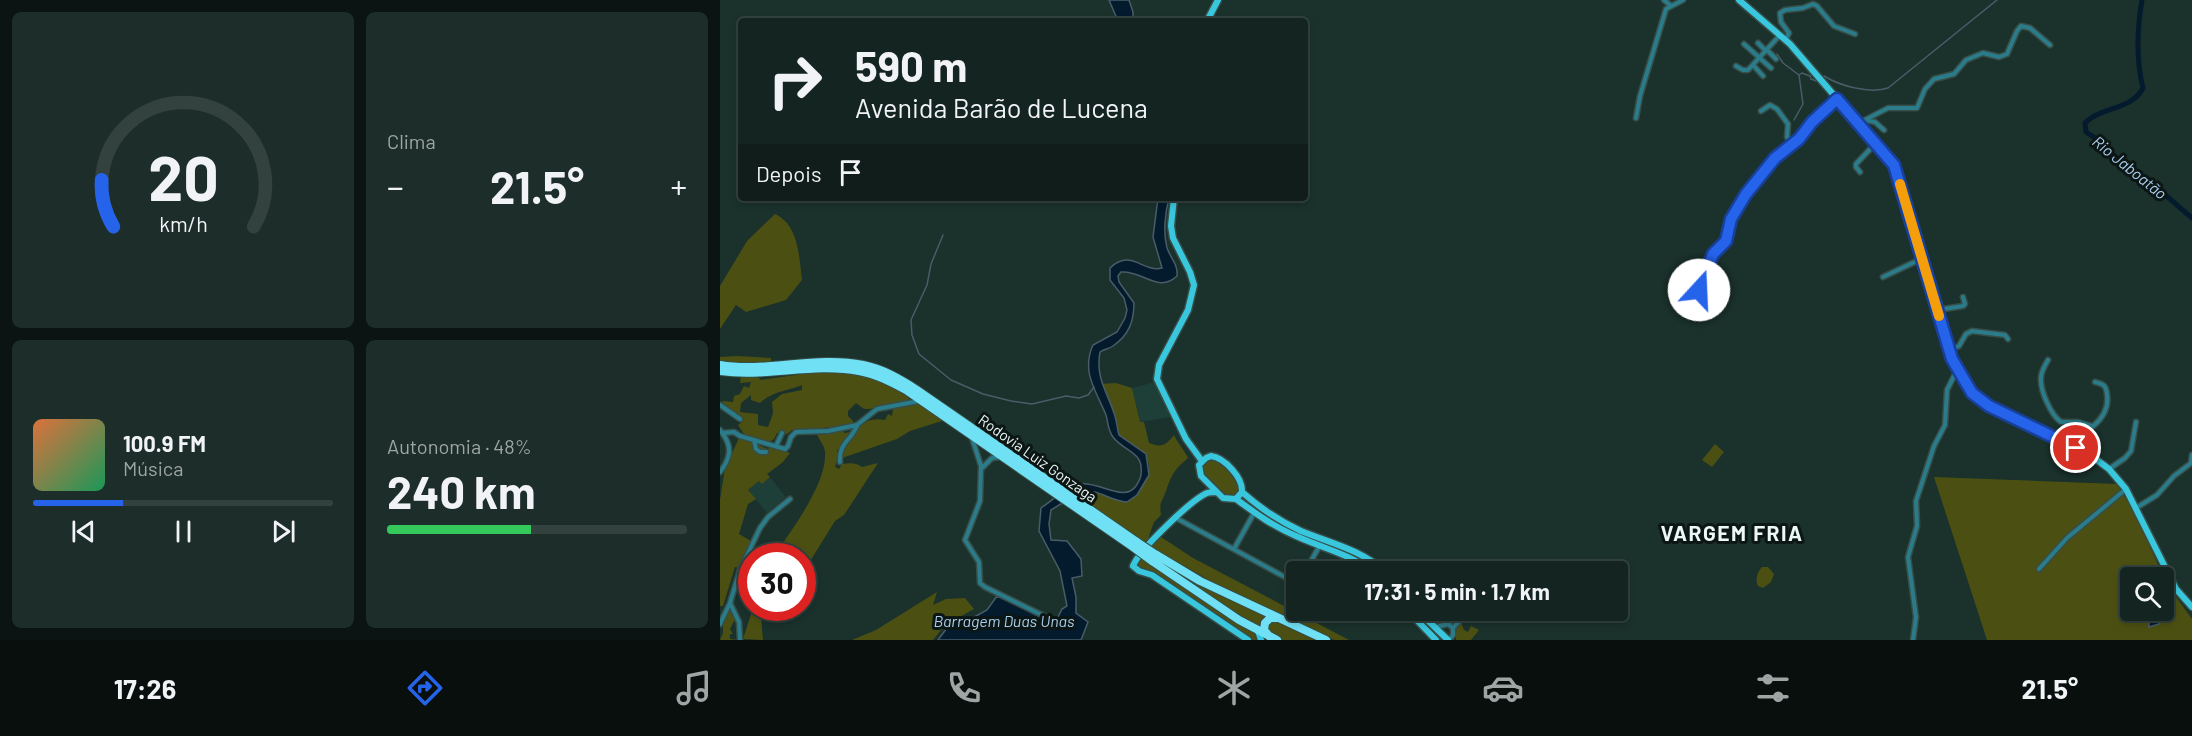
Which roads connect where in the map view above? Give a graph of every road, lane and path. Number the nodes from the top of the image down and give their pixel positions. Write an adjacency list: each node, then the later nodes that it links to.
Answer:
1 (1218, 0): 6 (main road)
2 (1664, 0): 5 (street)
3 (1683, 0): 5 (street)
4 (1739, 0): 8 (main road)
5 (1670, 5): 21 (street)
6 (1209, 18)
7 (1855, 34): 8 (street)
8 (1783, 37): 12 (street); 19 (main road)
9 (1758, 43): 12 (street)
10 (1744, 44): 13 (street)
11 (2050, 45): 22 (street)
12 (1767, 50): 13 (street); 14 (street)
13 (1760, 58): 15 (street); 17 (street)
14 (1776, 59)
15 (1753, 65): 16 (street); 18 (street)
16 (1736, 66)
17 (1771, 68)
18 (1763, 76)
19 (1837, 99): 22 (main road); 25 (street)
20 (1761, 111): 25 (street)
21 (1636, 118)
22 (1862, 122): 23 (street); 24 (main road)
23 (1884, 130)
24 (1876, 142): 26 (street); 28 (main road)
25 (1793, 144): 30 (street)
26 (1860, 172)
27 (1174, 201): 55 (main road)
28 (1921, 259): 29 (street); 32 (main road)
29 (1883, 277)
30 (1699, 290)
31 (1963, 297): 32 (street)
32 (1938, 310): 34 (main road)
33 (2008, 339): 34 (street)
34 (1949, 350): 37 (main road)
35 (2048, 360): 45 (street)
36 (720, 365): 62 (highway, Rodovia Luiz Gonzaga)
37 (1957, 370): 50 (main road); 100 (street)
38 (720, 371): 40 (highway, Rodovia Luiz Gonzaga)
39 (2095, 382): 45 (street)
40 (920, 401): 44 (street); 48 (highway, Rodovia Luiz Gonzaga)
41 (720, 405): 42 (street)
42 (740, 419)
43 (2136, 422): 58 (street)
44 (857, 425): 51 (street); 56 (street)
45 (2092, 426): 50 (street)
46 (721, 432): 49 (street); 59 (street)
47 (782, 433): 51 (street)
48 (970, 435): 54 (highway, Rodovia Luiz Gonzaga); 57 (street)
49 (754, 440): 51 (street); 52 (street)
50 (2058, 441): 58 (main road)
51 (776, 446)
52 (766, 452)
53 (2192, 454): 68 (street)
54 (1003, 458): 57 (street); 62 (highway, Rodovia Luiz Gonzaga)
55 (1202, 461): 60 (main road); 64 (main road)
56 (840, 462)
57 (981, 466): 83 (street)
58 (2109, 469): 61 (main road)
59 (720, 472)
60 (1208, 484): 63 (main road); 65 (main road)
61 (2126, 489): 68 (main road); 78 (street)
62 (1056, 490): 74 (highway, Rodovia Luiz Gonzaga, bridge)
63 (1216, 492): 65 (main road); 67 (main road)
64 (1242, 492): 67 (main road); 71 (main road)
65 (1206, 494): 70 (main road)
66 (790, 499): 80 (street)
67 (1236, 499): 69 (main road)
68 (2136, 508): 81 (main road)
69 (1254, 513): 72 (main road); 73 (street)
70 (1176, 518): 73 (street); 96 (main road)
71 (1322, 538): 72 (street); 77 (main road)
72 (1319, 546): 75 (street); 76 (main road)
73 (1234, 549): 79 (street)
74 (1153, 557): 82 (highway, Rodovia Luiz Gonzaga); 92 (highway, Rodovia Luiz Gonzaga)
75 (1311, 561)
76 (1357, 561)
77 (1372, 561)
78 (2039, 569)
79 (1286, 578)
80 (730, 603): 88 (street); 95 (street)
81 (2192, 607)
82 (1279, 618): 93 (highway); 98 (highway, Rodovia Luiz Gonzaga)
83 (1052, 620)
84 (1418, 621): 99 (main road)
85 (1427, 621): 90 (main road)
86 (1451, 621): 89 (street)
87 (1459, 621): 91 (street)
88 (720, 624)
89 (1448, 624): 90 (street); 91 (street)
90 (1432, 627): 94 (main road)
91 (1453, 628): 94 (street)
92 (1258, 631): 93 (highway, Rodovia Luiz Gonzaga); 97 (main road)
93 (1272, 639)
94 (1451, 639)
95 (740, 640)
96 (1248, 640)
97 (1262, 640)
98 (1326, 640)
99 (1436, 640)
100 (1913, 640)

